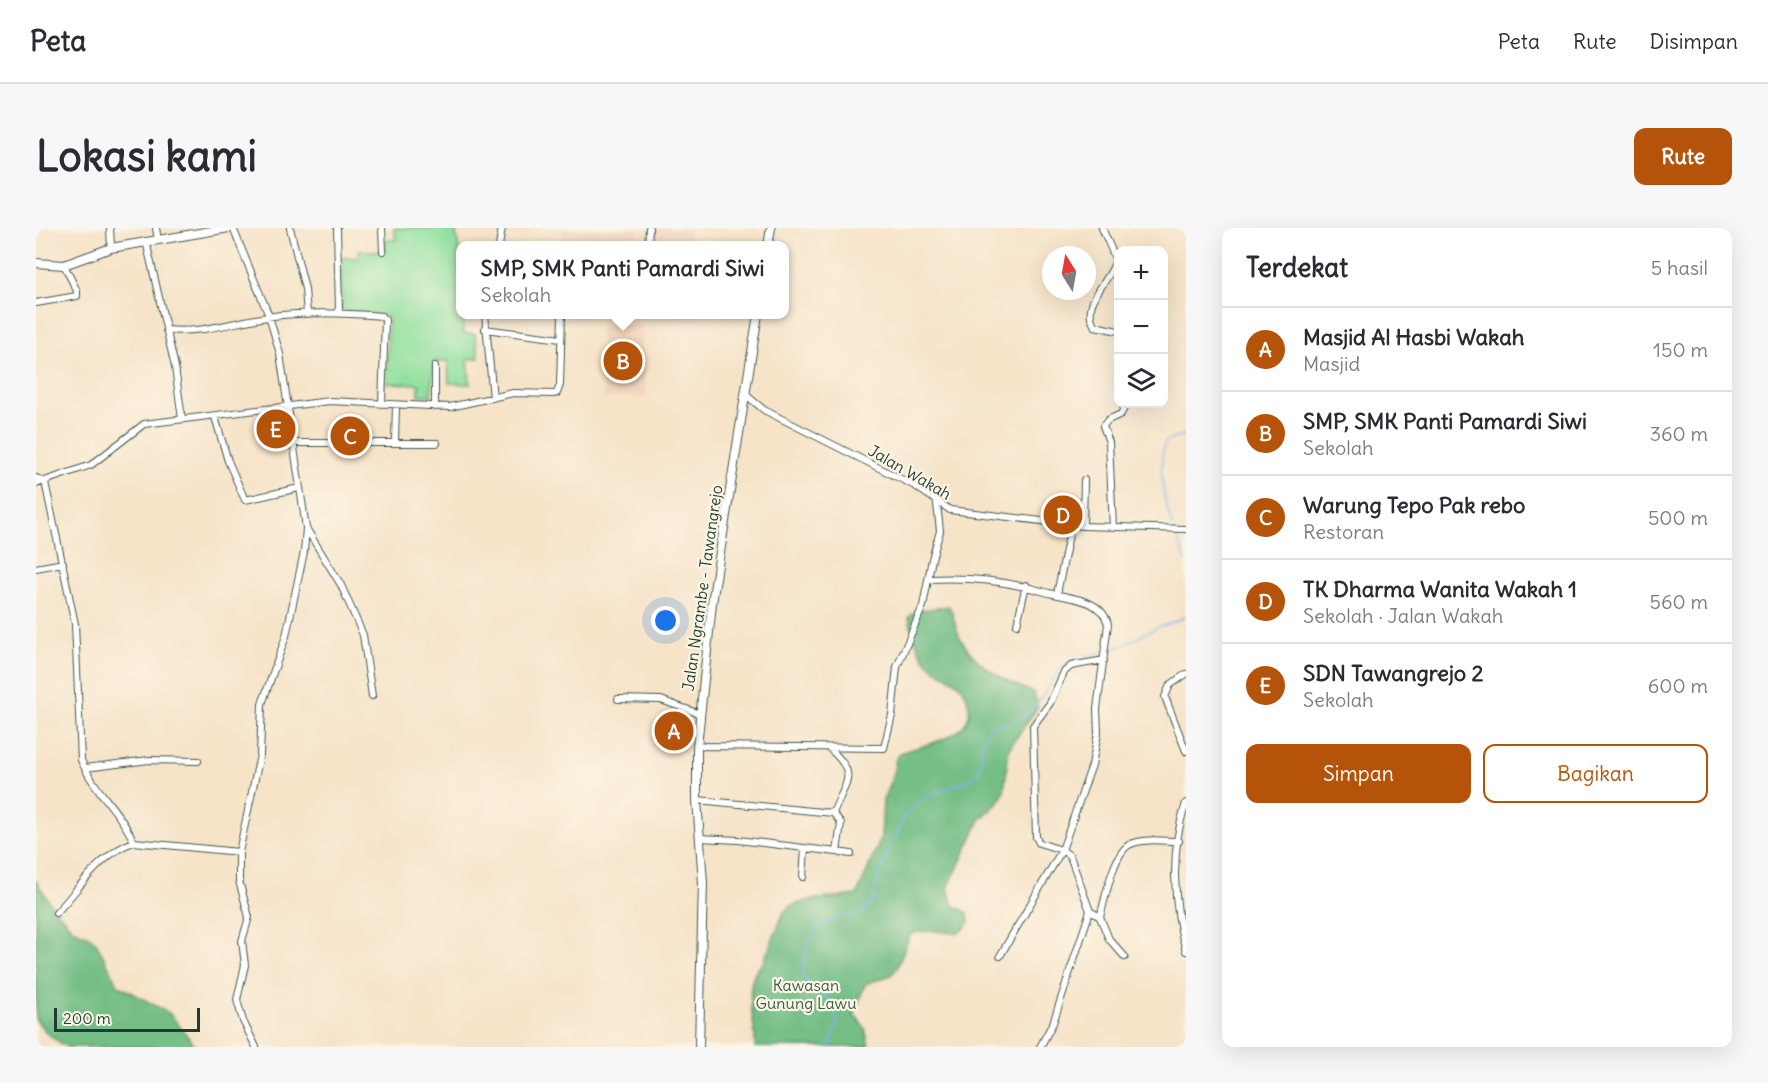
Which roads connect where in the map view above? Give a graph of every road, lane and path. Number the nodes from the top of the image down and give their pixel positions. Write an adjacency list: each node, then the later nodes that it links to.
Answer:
1 (110, 228): 10 (street)
2 (156, 228): 8 (street)
3 (231, 228): 8 (main road); 17 (street)
4 (290, 228): 16 (street)
5 (337, 228): 15 (street)
6 (382, 228): 11 (street)
7 (1102, 228): 23 (street)
8 (158, 240): 9 (main road)
9 (146, 241): 10 (main road); 22 (street)
10 (111, 248): 13 (main road)
11 (383, 251)
12 (36, 263): 13 (main road)
13 (64, 265): 14 (street)
14 (36, 303)
15 (337, 313): 16 (street); 28 (street)
16 (307, 314): 17 (street)
17 (269, 316): 22 (street); 30 (street)
18 (485, 319): 21 (street)
19 (562, 319): 24 (street)
20 (757, 319): 26 (main road, Jalan Ngrambe - Tawangrejo)
21 (485, 329): 24 (street); 27 (street)
22 (166, 330): 34 (street)
23 (1114, 330)
24 (561, 339): 27 (street)
25 (435, 366): 31 (street)
26 (745, 394): 43 (street, Jalan Wakah); 59 (main road, Jalan Ngrambe - Tawangrejo)
27 (493, 398): 31 (street)
28 (382, 404): 29 (street); 30 (street)
29 (396, 405): 31 (street); 35 (street)
30 (288, 407): 33 (street); 36 (street)
31 (435, 407)
32 (1124, 408): 47 (street)
33 (215, 417): 34 (street); 42 (street)
34 (182, 419): 40 (street)
35 (395, 441): 36 (street); 37 (street)
36 (293, 443): 42 (street)
37 (437, 443)
38 (36, 478): 40 (street)
39 (1084, 480): 45 (street)
40 (45, 482): 41 (street); 49 (street)
41 (36, 484)
42 (299, 488): 46 (street)
43 (937, 504): 44 (street, Jalan Wakah); 51 (street)
44 (1071, 525): 45 (street, Jalan Wakah); 53 (street)
45 (1083, 526): 47 (street, Jalan Wakah)
46 (306, 528): 57 (street); 73 (street)
47 (1113, 528): 48 (street, Jalan Wakah)
48 (1184, 529)
49 (63, 563): 50 (street); 64 (street)
50 (36, 568)
51 (928, 579): 52 (street); 61 (street)
52 (1026, 585): 53 (street); 54 (street)
53 (1057, 594): 55 (street)
54 (1017, 624)
55 (1105, 658): 72 (street); 72 (street)
56 (1186, 674): 62 (street)
57 (372, 696)
58 (618, 699): 59 (street)
59 (700, 714): 60 (main road, Jalan Ngrambe - Tawangrejo)
60 (697, 746): 61 (street); 65 (main road, Jalan Ngrambe - Tawangrejo)
61 (830, 749): 67 (street)
62 (1186, 750)
63 (198, 761): 64 (street)
64 (85, 768): 70 (street)
65 (697, 800): 67 (street); 68 (main road, Jalan Ngrambe - Tawangrejo)
66 (1186, 803): 69 (street)
67 (833, 813): 74 (street)
68 (700, 838): 71 (street); 84 (main road, Jalan Ngrambe - Tawangrejo)
69 (1179, 841): 79 (street); 80 (street)
70 (134, 842): 73 (street); 78 (street)
71 (805, 849): 74 (street); 76 (street)
72 (1062, 850): 77 (street); 81 (street)
73 (239, 852): 83 (street)
74 (837, 852): 75 (street)
75 (850, 854)
76 (803, 877)
77 (1090, 911): 79 (street); 85 (street)
78 (56, 913)
79 (1100, 917): 82 (street)
80 (1186, 951)
81 (1000, 957)
82 (1125, 957)
83 (256, 1047)
84 (699, 1047)
85 (1040, 1047)

